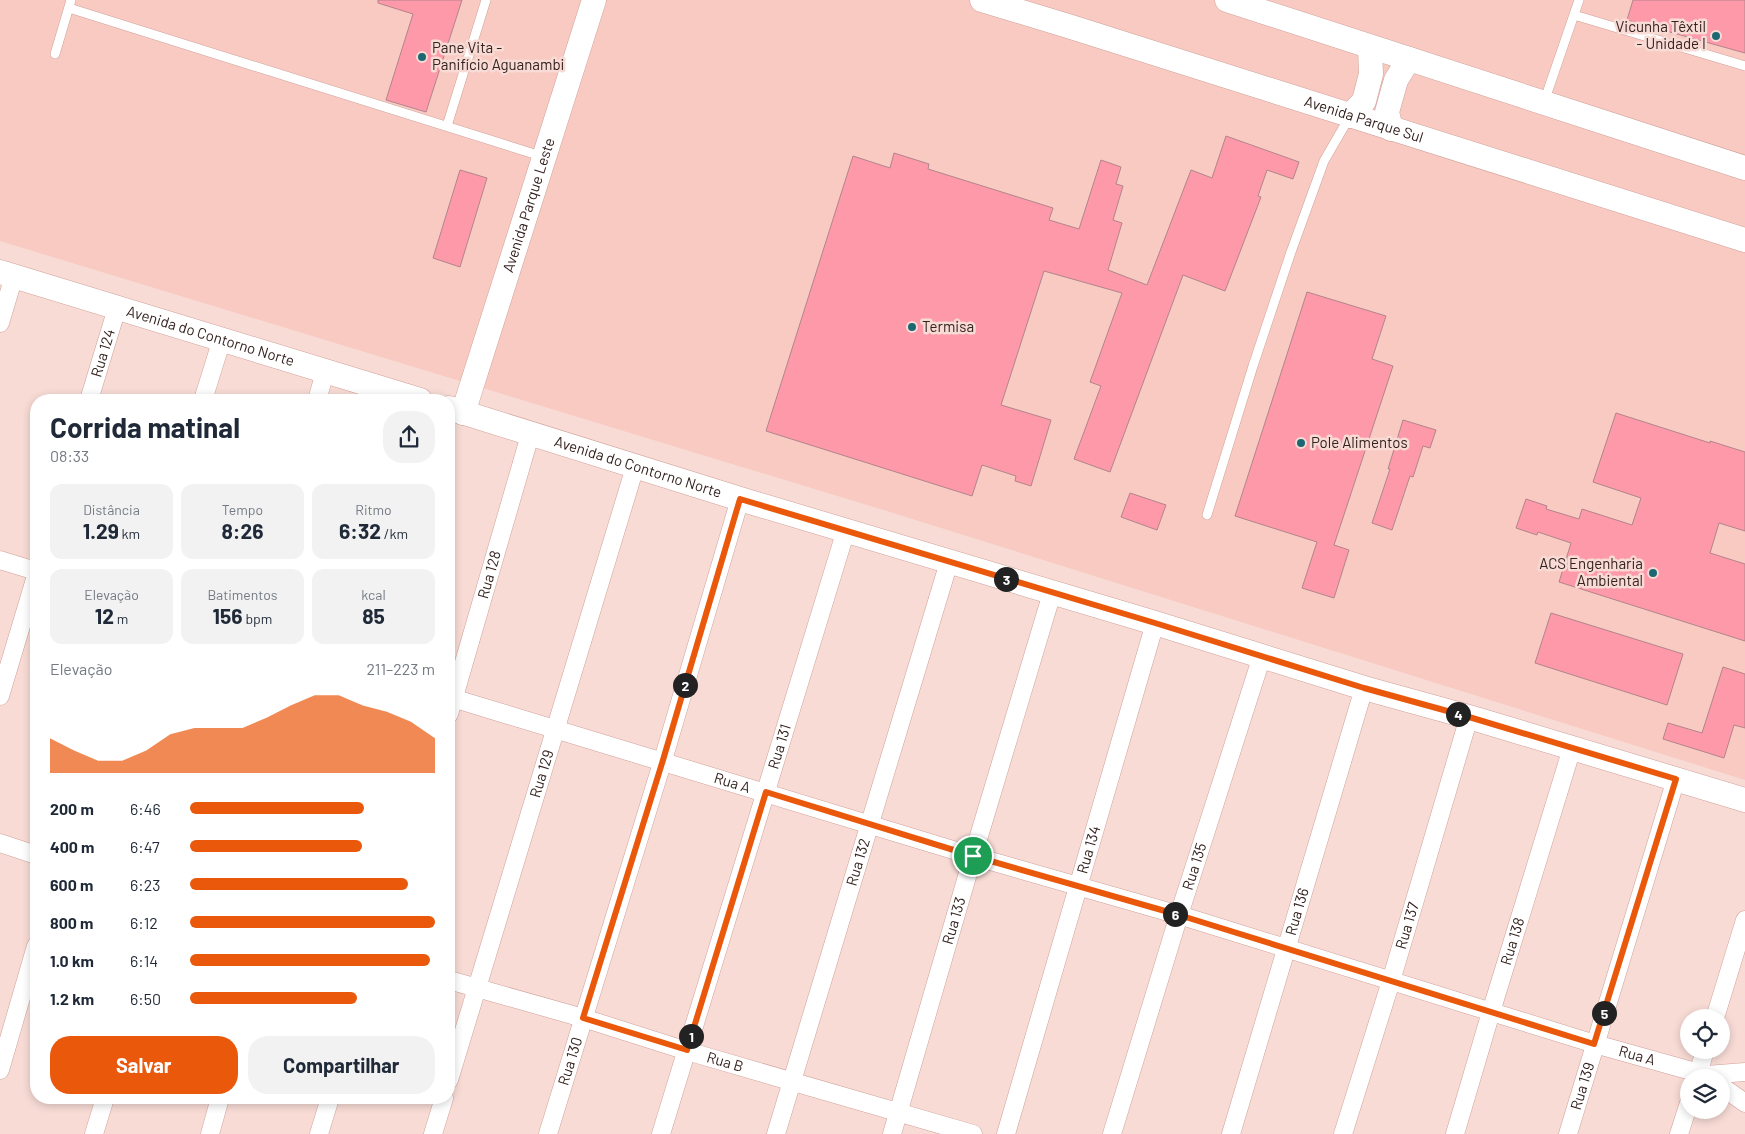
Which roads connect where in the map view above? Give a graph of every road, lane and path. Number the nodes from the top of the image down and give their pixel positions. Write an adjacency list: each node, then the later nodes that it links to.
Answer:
1 (486, 0): 14 (lane)
2 (594, 0): 16 (street, Avenida Parque Leste)
3 (982, 0): 13 (street, Avenida Parque Sul)
4 (1227, 0): 8 (street)
5 (1579, 0): 7 (lane)
6 (70, 4): 9 (lane); 14 (lane)
7 (1574, 15): 11 (lane); 12 (lane)
8 (1370, 47): 10 (street); 13 (street)
9 (55, 54)
10 (1409, 59): 12 (street); 15 (street)
11 (1745, 66)
12 (1544, 102): 17 (street)
13 (1350, 116): 15 (street, Avenida Parque Sul); 32 (lane)
14 (447, 126): 16 (lane)
15 (1391, 129): 18 (street, Avenida Parque Sul)
16 (545, 157): 28 (street, Avenida Parque Leste)
17 (1745, 168)
18 (1745, 240)
19 (7, 274): 20 (street, Avenida do Contorno Norte); 21 (street)
20 (117, 308): 22 (street, Avenida do Contorno Norte); 24 (street, Rua 124)
21 (0, 323)
22 (222, 339): 23 (street, Avenida do Contorno Norte); 25 (street)
23 (325, 372): 26 (street); 27 (street, Avenida do Contorno Norte)
24 (91, 394)
25 (205, 394)
26 (319, 394)
27 (400, 394)
28 (456, 410): 29 (street, Avenida do Contorno Norte)
29 (530, 435): 30 (street, Avenida do Contorno Norte); 41 (street, Rua 128)
30 (635, 467): 31 (street, Avenida do Contorno Norte); 46 (street, Rua 129)
31 (740, 499): 33 (street, Avenida do Contorno Norte); 48 (street, Rua 130)
32 (1207, 515)
33 (846, 530): 35 (street, Avenida do Contorno Norte); 50 (street, Rua 131)
34 (0, 560): 36 (street)
35 (949, 562): 37 (street, Avenida do Contorno Norte); 52 (street, Rua 132)
36 (30, 569)
37 (1052, 593): 39 (street, Avenida do Contorno Norte); 55 (street, Rua 133)
38 (30, 596): 43 (street)
39 (1155, 623): 40 (street, Avenida do Contorno Norte); 56 (street, Rua 134)
40 (1262, 656): 42 (street, Avenida do Contorno Norte); 57 (street, Rua 135)
41 (455, 686)
42 (1364, 688): 45 (street, Avenida do Contorno Norte); 59 (street, Rua 136)
43 (0, 696)
44 (455, 704): 46 (street, Rua A)
45 (1469, 717): 47 (street, Avenida do Contorno Norte); 61 (street, Rua 137)
46 (556, 729): 48 (street, Rua A); 63 (street, Rua 129)
47 (1572, 748): 49 (street, Avenida do Contorno Norte); 65 (street, Rua 138)
48 (663, 760): 50 (street, Rua A); 66 (street, Rua 130)
49 (1676, 779): 51 (street, Avenida do Contorno Norte); 67 (street, Rua 139)
50 (766, 792): 52 (street, Rua A); 69 (street, Rua 131)
51 (1745, 800)
52 (869, 824): 55 (street, Rua A); 75 (street, Rua 132)
53 (0, 843): 54 (street)
54 (30, 852)
55 (973, 856): 56 (street, Rua A); 82 (street, Rua 133)
56 (1078, 885): 57 (street, Rua A); 93 (street, Rua 134)
57 (1179, 915): 59 (street, Rua A); 94 (street, Rua 135)
58 (1745, 920): 64 (street)
59 (1286, 949): 61 (street, Rua A); 95 (street, Rua 136)
60 (30, 964): 68 (street)
61 (1391, 981): 65 (street, Rua A); 96 (street, Rua 137)
62 (455, 982): 63 (street, Rua B)
63 (476, 988): 66 (street, Rua B); 70 (street, Rua 129)
64 (1718, 1009)
65 (1490, 1012): 67 (street, Rua A); 97 (street, Rua 138)
66 (583, 1018): 69 (street, Rua B); 88 (street, Rua 130)
67 (1594, 1044): 71 (street, Rua A); 98 (street, Rua 139)
68 (3, 1046): 72 (street)
69 (687, 1050): 75 (street, Rua B); 89 (street, Rua 131)
70 (455, 1060)
71 (1680, 1069)
72 (0, 1070)
73 (1745, 1072): 74 (street, Rua A)
74 (1730, 1073)
75 (792, 1082): 82 (street, Rua B); 90 (street, Rua 132)
76 (1730, 1092): 77 (street)
77 (1745, 1103)
78 (103, 1104): 84 (street)
79 (218, 1104): 85 (street)
80 (328, 1104): 86 (street)
81 (442, 1104): 87 (street)
82 (899, 1112): 91 (street, Rua 133); 92 (street, Rua B)
83 (1684, 1119): 99 (street)
84 (94, 1134)
85 (210, 1134)
86 (319, 1134)
87 (433, 1134)
88 (548, 1134)
89 (661, 1134)
90 (776, 1134)
91 (892, 1134)
92 (972, 1134)
93 (1006, 1134)
94 (1112, 1134)
95 (1231, 1134)
96 (1342, 1134)
97 (1455, 1134)
98 (1568, 1134)
99 (1679, 1134)

